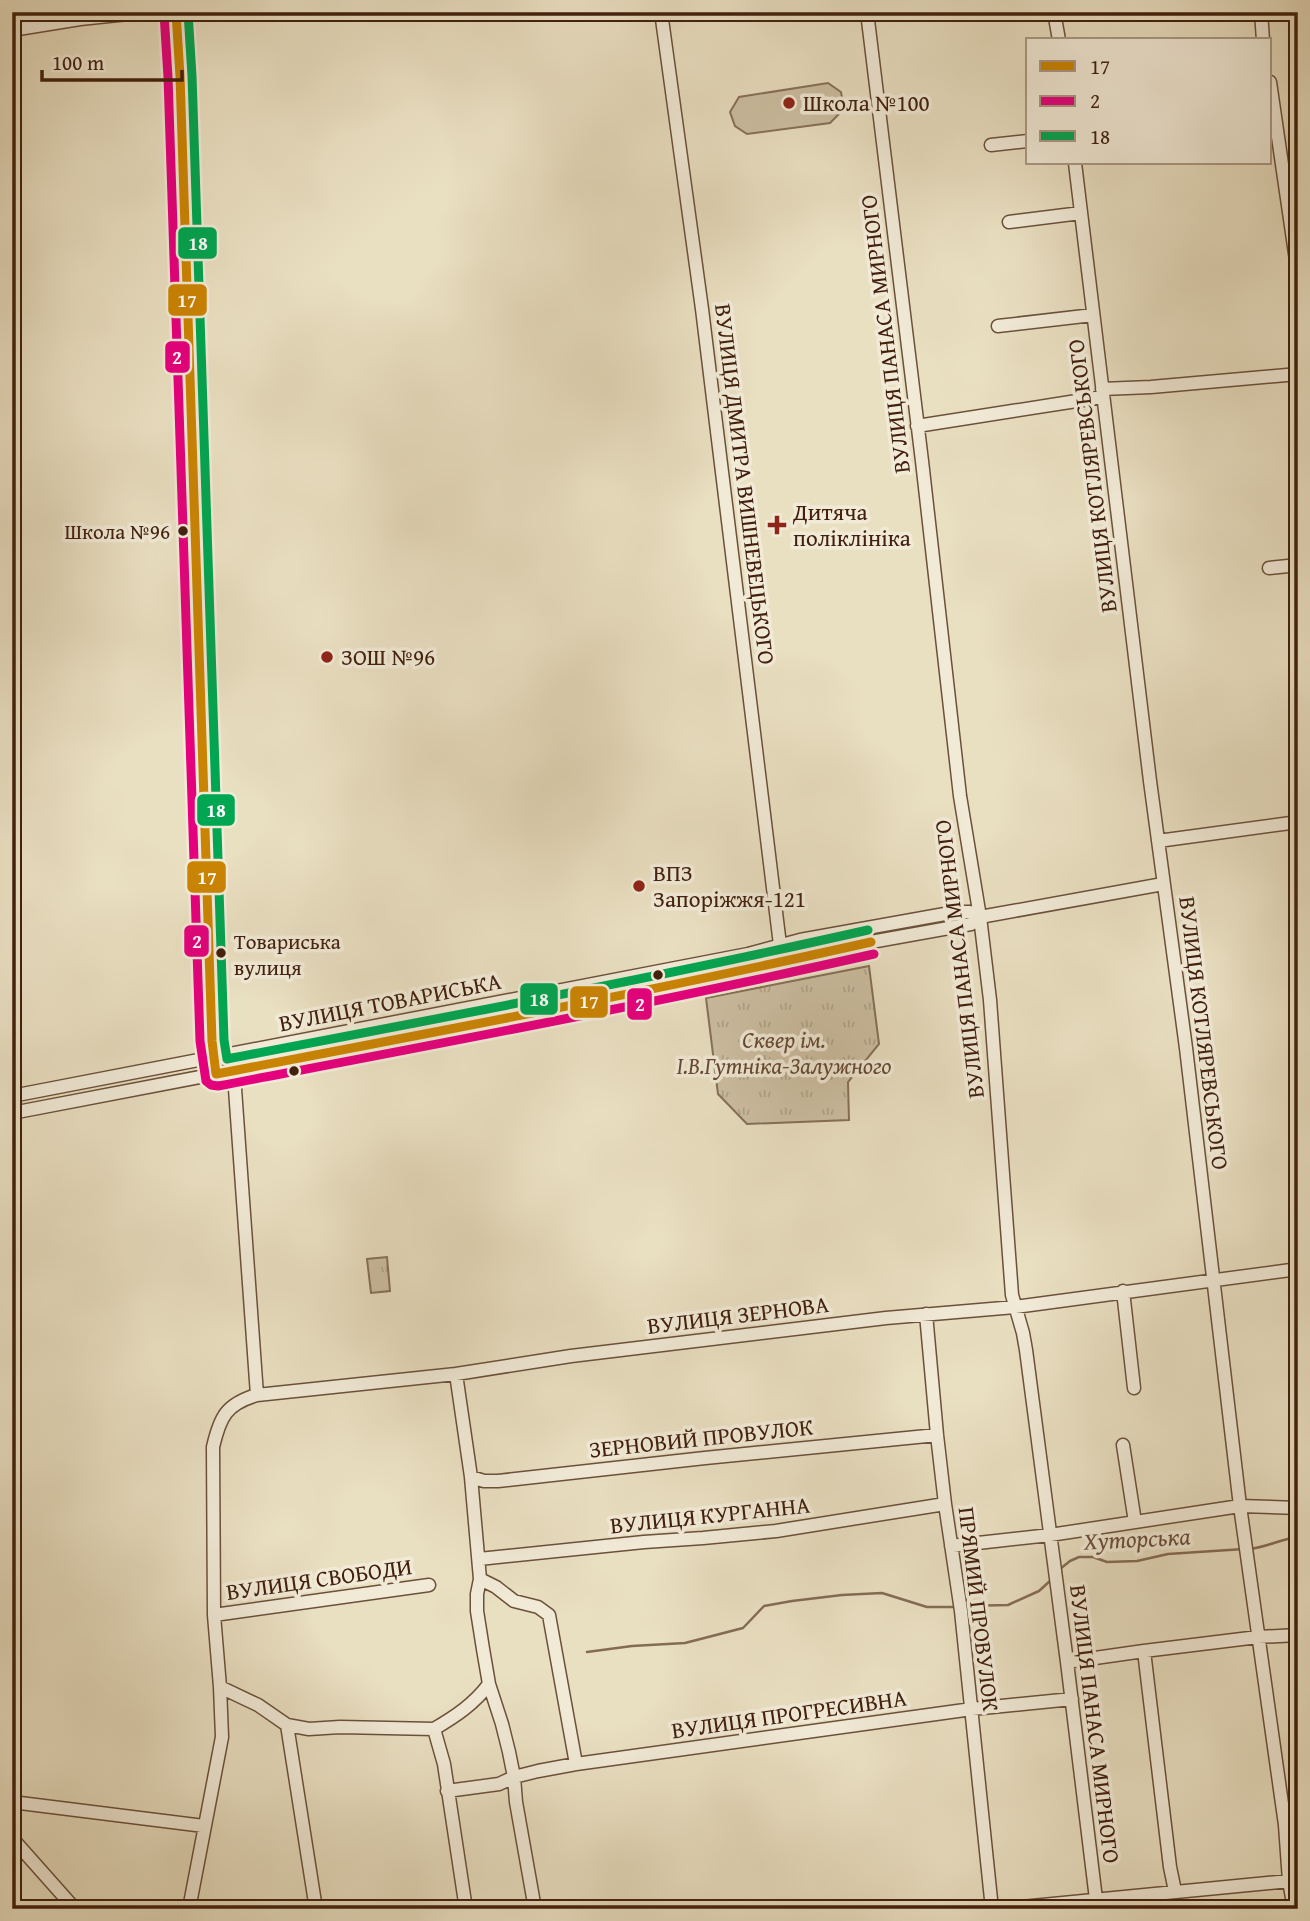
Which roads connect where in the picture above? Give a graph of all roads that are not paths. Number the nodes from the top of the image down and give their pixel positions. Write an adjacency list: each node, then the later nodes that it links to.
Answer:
1 (147, 12): 7 (street)
2 (176, 12): 32 (street)
3 (661, 12): 28 (street, ВУЛИЦЯ ДМИТРА ВИШНЕВЕЦЬКОГО)
4 (867, 12): 21 (street, ВУЛИЦЯ ПАНАСА МИРНОГО)
5 (1054, 12): 8 (street)
6 (1261, 12): 9 (street)
7 (12, 30)
8 (1059, 38)
9 (1263, 38)
10 (1272, 96): 16 (street)
11 (1026, 141): 12 (street)
12 (991, 145)
13 (1075, 164): 14 (street, ВУЛИЦЯ КОТЛЯРЕВСЬКОГО)
14 (1082, 212): 15 (street); 17 (street, ВУЛИЦЯ КОТЛЯРЕВСЬКОГО)
15 (1009, 222)
16 (1298, 274)
17 (1093, 315): 18 (street); 20 (street, ВУЛИЦЯ КОТЛЯРЕВСЬКОГО)
18 (998, 326)
19 (1298, 374): 20 (street)
20 (1102, 393): 21 (street); 25 (street, ВУЛИЦЯ КОТЛЯРЕВСЬКОГО)
21 (917, 426): 27 (street, ВУЛИЦЯ ПАНАСА МИРНОГО)
22 (1298, 565): 23 (street)
23 (1269, 568)
24 (1298, 822): 25 (street)
25 (1158, 841): 26 (street, ВУЛИЦЯ КОТЛЯРЕВСЬКОГО)
26 (1163, 884): 27 (street, ВУЛИЦЯ ТОВАРИСЬКА); 40 (street, ВУЛИЦЯ КОТЛЯРЕВСЬКОГО)
27 (980, 917): 28 (street, ВУЛИЦЯ ТОВАРИСЬКА); 30 (street, ВУЛИЦЯ ТОВАРИСЬКА); 42 (street, ВУЛИЦЯ ПАНАСА МИРНОГО)
28 (779, 944): 29 (street, ВУЛИЦЯ ТОВАРИСЬКА); 30 (street, ВУЛИЦЯ ДМИТРА ВИШНЕВЕЦЬКОГО)
29 (748, 954): 31 (street); 32 (street, ВУЛИЦЯ ТОВАРИСЬКА)
30 (783, 961): 31 (street, ВУЛИЦЯ ТОВАРИСЬКА)
31 (750, 969): 33 (street, ВУЛИЦЯ ТОВАРИСЬКА)
32 (214, 1057): 34 (street); 35 (street, ВУЛИЦЯ ТОВАРИСЬКА)
33 (239, 1069): 34 (street, ВУЛИЦЯ ТОВАРИСЬКА); 46 (street)
34 (216, 1074): 37 (street, ВУЛИЦЯ ТОВАРИСЬКА)
35 (45, 1090): 36 (street, ВУЛИЦЯ ТОВАРИСЬКА); 37 (street)
36 (12, 1096)
37 (48, 1106): 38 (street, ВУЛИЦЯ ТОВАРИСЬКА)
38 (12, 1112)
39 (1298, 1269): 40 (street, ВУЛИЦЯ ЗЕРНОВА)
40 (1213, 1279): 41 (street, ВУЛИЦЯ ЗЕРНОВА); 51 (street, ВУЛИЦЯ КОТЛЯРЕВСЬКОГО)
41 (1123, 1291): 42 (street, ВУЛИЦЯ ЗЕРНОВА); 45 (street)
42 (1015, 1307): 43 (street, ВУЛИЦЯ ЗЕРНОВА); 54 (street, ВУЛИЦЯ ПАНАСА МИРНОГО)
43 (926, 1314): 44 (street, ВУЛИЦЯ ЗЕРНОВА); 47 (street, ПРЯМИЙ ПРОВУЛОК)
44 (456, 1374): 46 (street, ВУЛИЦЯ ЗЕРНОВА); 49 (street)
45 (1134, 1388)
46 (257, 1395): 59 (street, ВУЛИЦЯ ЗЕРНОВА)
47 (937, 1435): 49 (street, ЗЕРНОВИЙ ПРОВУЛОК); 50 (street, ПРЯМИЙ ПРОВУЛОК)
48 (1123, 1444): 53 (street)
49 (471, 1477): 56 (street)
50 (945, 1504): 55 (street, ПРЯМИЙ ПРОВУЛОК); 56 (street, ВУЛИЦЯ КУРГАННА)
51 (1240, 1506): 52 (street); 53 (street); 61 (street, ВУЛИЦЯ КОТЛЯРЕВСЬКОГО)
52 (1298, 1507)
53 (1135, 1522): 54 (street)
54 (1050, 1535): 55 (street); 63 (street, ВУЛИЦЯ ПАНАСА МИРНОГО)
55 (951, 1546): 67 (street, ПРЯМИЙ ПРОВУЛОК)
56 (479, 1559): 57 (street)
57 (480, 1579): 64 (street); 70 (street)
58 (429, 1586): 59 (street, ВУЛИЦЯ СВОБОДИ)
59 (214, 1615): 65 (street)
60 (1298, 1635): 61 (street)
61 (1258, 1637): 62 (street); 76 (street, ВУЛИЦЯ КОТЛЯРЕВСЬКОГО)
62 (1144, 1651): 63 (street); 77 (street)
63 (1068, 1662): 66 (street, ВУЛИЦЯ ПАНАСА МИРНОГО)
64 (489, 1684): 69 (street); 71 (street)
65 (220, 1687): 68 (street); 74 (street)
66 (1072, 1699): 67 (street, ВУЛИЦЯ ПРОГРЕСИВНА); 78 (street, ВУЛИЦЯ ПАНАСА МИРНОГО)
67 (972, 1709): 70 (street, ВУЛИЦЯ ПРОГРЕСИВНА); 84 (street, ПРЯМИЙ ПРОВУЛОК)
68 (287, 1725): 69 (street); 81 (street)
69 (434, 1728): 72 (street)
70 (576, 1765): 71 (street, ВУЛИЦЯ ПРОГРЕСИВНА)
71 (514, 1777): 72 (street, ВУЛИЦЯ ПРОГРЕСИВНА); 83 (street)
72 (447, 1791): 82 (street)
73 (12, 1802): 74 (street)
74 (204, 1826): 80 (street)
75 (12, 1838): 79 (street)
76 (1289, 1881): 77 (street); 86 (street, ВУЛИЦЯ КОТЛЯРЕВСЬКОГО)
77 (1175, 1891): 78 (street)
78 (1096, 1899): 85 (street)
79 (75, 1909)
80 (189, 1909)
81 (316, 1909)
82 (466, 1909)
83 (535, 1909)
84 (992, 1909)
85 (1001, 1909)
86 (1294, 1909)

